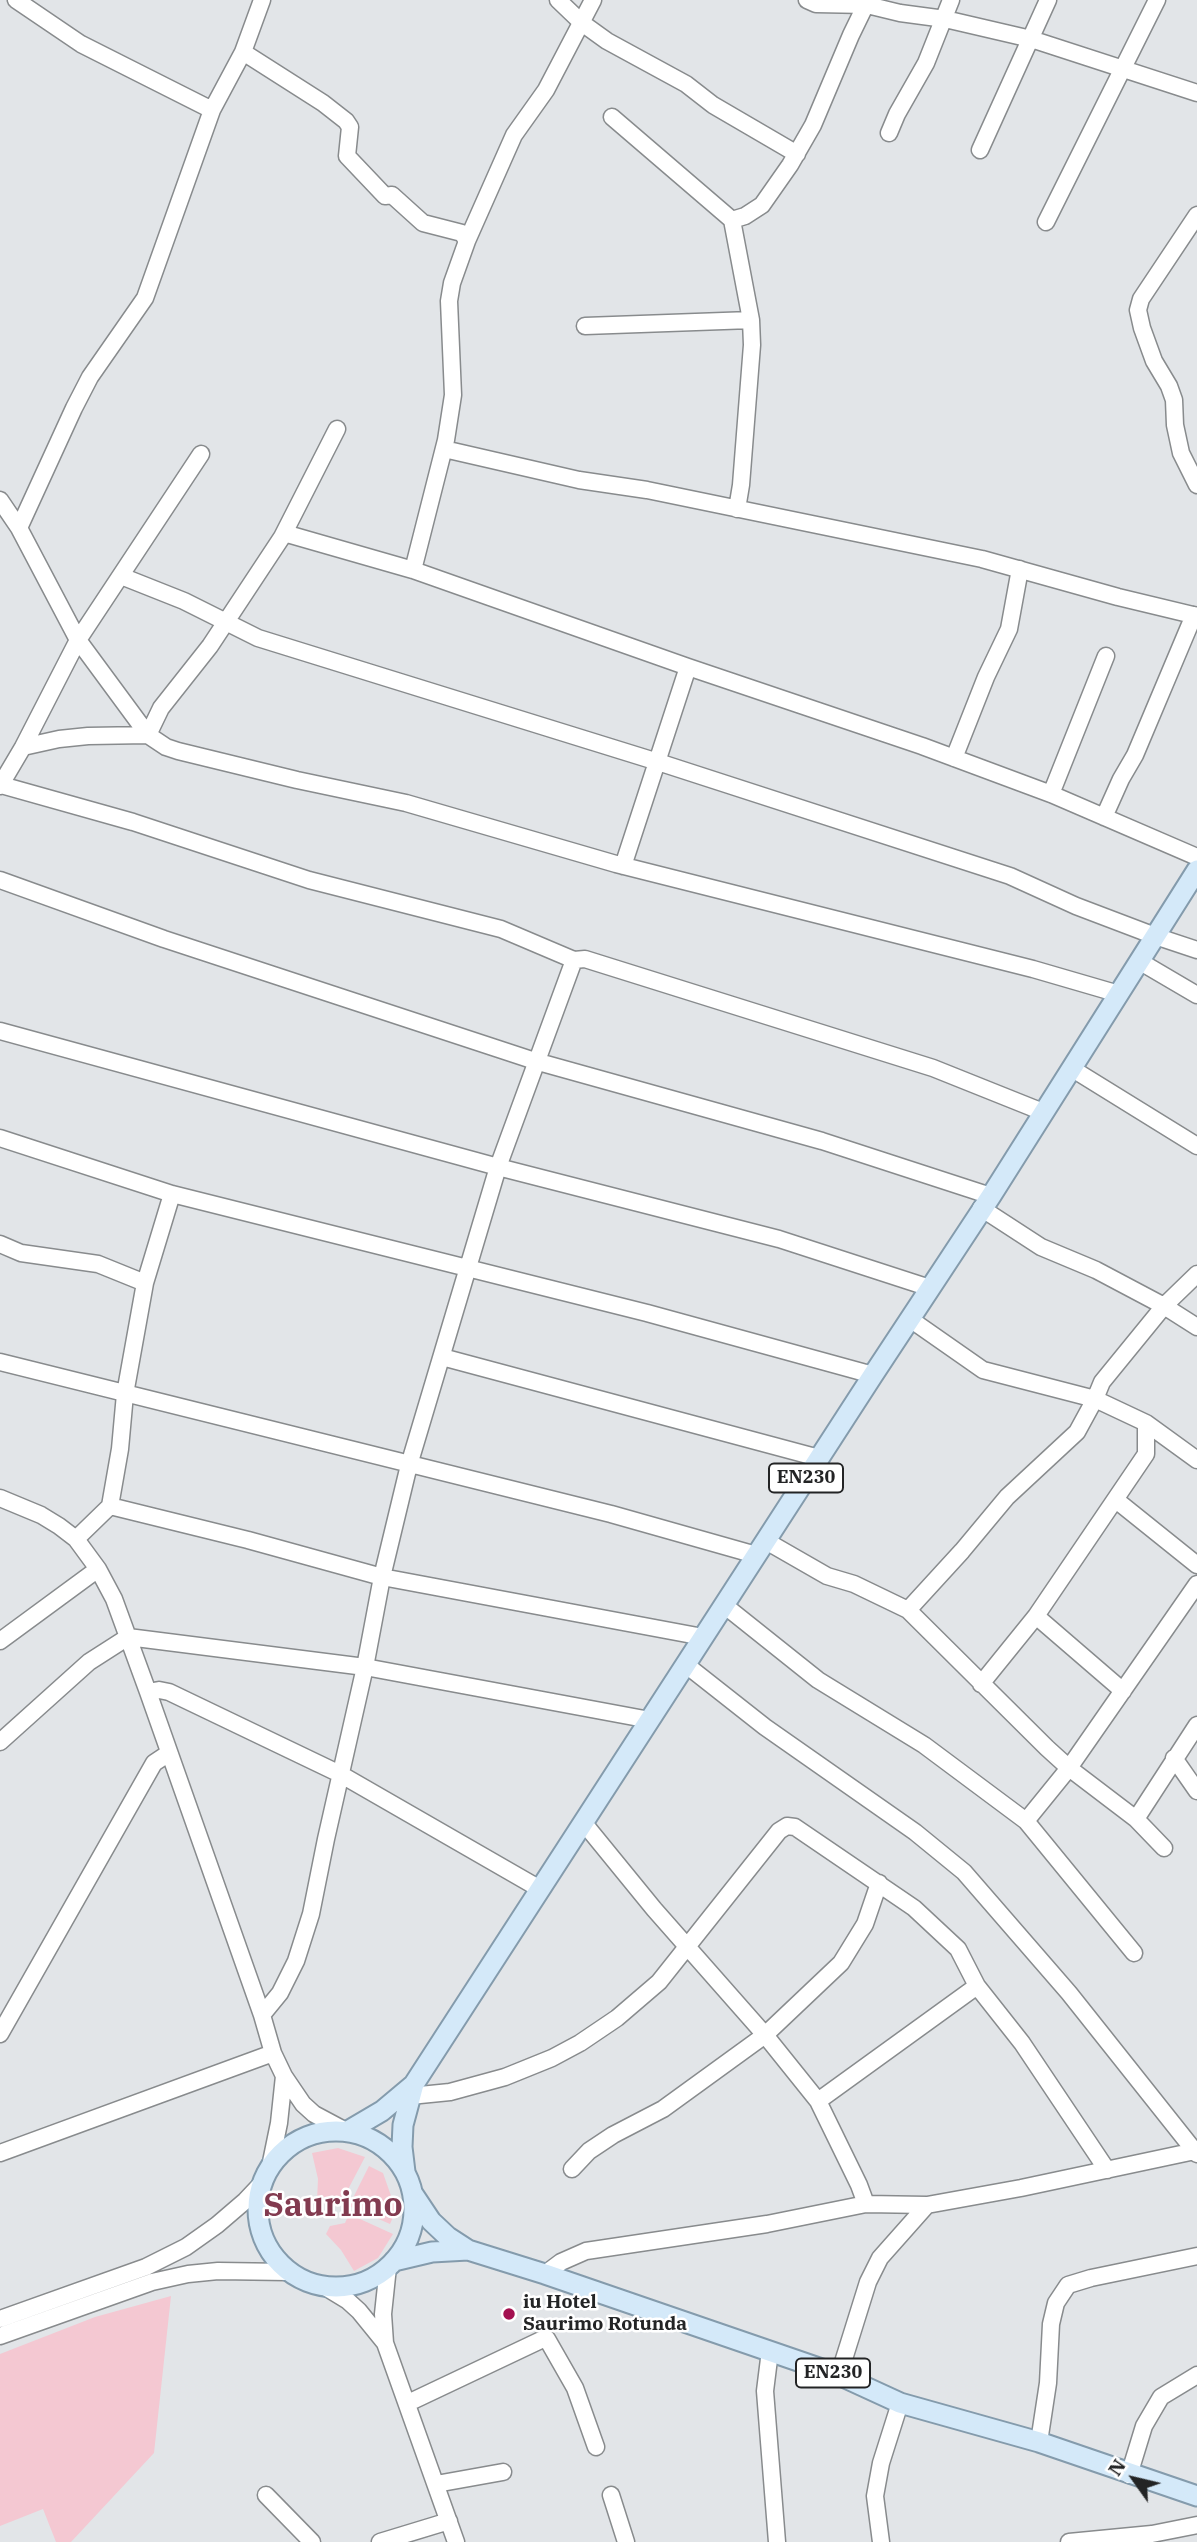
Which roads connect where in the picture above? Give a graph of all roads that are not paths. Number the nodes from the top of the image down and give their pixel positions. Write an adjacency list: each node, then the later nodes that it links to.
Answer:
1 (16, 0): 17 (street)
2 (262, 0): 14 (street)
3 (558, 0): 12 (street)
4 (586, 0): 12 (street)
5 (593, 0): 12 (street)
6 (807, 0): 10 (street)
7 (951, 0): 11 (street)
8 (1048, 0): 13 (street)
9 (1157, 0): 15 (street)
10 (867, 2): 11 (street); 21 (street)
11 (945, 19): 13 (street); 19 (street)
12 (582, 23): 21 (street); 25 (street)
13 (1031, 39): 15 (street); 20 (street)
14 (243, 52): 17 (street); 25 (street)
15 (1123, 69): 16 (street); 24 (street)
16 (1197, 93)
17 (212, 110): 34 (street)
18 (612, 117): 23 (street)
19 (889, 133)
20 (980, 150)
21 (797, 154): 23 (street)
22 (1197, 215): 31 (street)
23 (732, 220): 26 (street)
24 (1046, 222)
25 (467, 241): 29 (street)
26 (751, 320): 27 (street); 33 (street)
27 (585, 326)
28 (337, 429): 35 (street)
29 (444, 449): 33 (street); 37 (street)
30 (201, 454): 38 (street)
31 (1197, 485)
32 (0, 500): 34 (street)
33 (737, 509): 36 (street)
34 (19, 528): 41 (street)
35 (284, 533): 37 (street); 40 (street)
36 (1020, 569): 39 (street); 46 (street)
37 (413, 570): 43 (street)
38 (121, 576): 40 (street); 41 (street)
39 (1195, 615): 50 (street)
40 (227, 621): 44 (street); 47 (street)
41 (78, 640): 44 (street); 45 (street)
42 (1106, 656): 49 (street)
43 (688, 667): 46 (street); 47 (street)
44 (148, 734): 45 (street); 52 (street)
45 (23, 747): 48 (street)
46 (954, 758): 49 (street)
47 (658, 762): 52 (street); 55 (street)
48 (0, 785): 57 (street)
49 (1051, 794): 50 (street)
50 (1104, 817): 51 (street)
51 (1197, 857)
52 (623, 866): 59 (street)
53 (1197, 870): 55 (main road, EN230)
54 (0, 880): 62 (street)
55 (1155, 936): 56 (street); 58 (main road, EN230)
56 (1197, 950)
57 (574, 960): 62 (street); 64 (street)
58 (1139, 961): 59 (main road, EN230); 60 (street)
59 (1119, 994): 63 (main road, EN230)
60 (1197, 995)
61 (0, 1031): 67 (street)
62 (536, 1061): 67 (street); 69 (street)
63 (1071, 1068): 64 (main road, EN230); 66 (street)
64 (1042, 1112): 69 (main road, EN230)
65 (0, 1138): 68 (street)
66 (1197, 1146)
67 (498, 1167): 71 (street); 74 (street)
68 (172, 1194): 71 (street); 73 (street)
69 (986, 1202): 74 (main road, EN230); 75 (street)
70 (0, 1244): 73 (street)
71 (466, 1268): 78 (street); 80 (street)
72 (1197, 1274): 75 (street)
73 (145, 1283): 81 (street)
74 (930, 1288): 76 (main road, EN230)
75 (1164, 1306): 77 (street); 82 (street)
76 (910, 1320): 80 (main road, EN230); 82 (street)
77 (1197, 1327)
78 (442, 1357): 84 (street); 86 (street)
79 (0, 1362): 81 (street)
80 (873, 1375): 84 (main road, EN230)
81 (125, 1394): 86 (street); 89 (street)
82 (1095, 1399): 83 (street); 97 (street)
83 (1146, 1423): 85 (street); 88 (street)
84 (819, 1458): 91 (main road, EN230)
85 (1197, 1460)
86 (409, 1465): 91 (street); 94 (street)
87 (0, 1498): 90 (street)
88 (1116, 1500): 92 (street); 98 (street)
89 (110, 1506): 90 (street); 94 (street)
90 (76, 1539): 93 (street)
91 (761, 1548): 96 (main road, EN230); 97 (street)
92 (1197, 1565)
93 (98, 1569): 99 (street); 101 (street)
94 (382, 1577): 100 (street); 103 (street)
95 (1197, 1584): 105 (street)
96 (724, 1605): 100 (main road, EN230); 116 (street)
97 (908, 1609): 104 (street)
98 (1037, 1616): 104 (street); 105 (street)
99 (128, 1637): 103 (street); 106 (street); 109 (street)
100 (703, 1637): 102 (main road, EN230)
101 (0, 1641)
102 (685, 1664): 107 (main road, EN230); 133 (street)
103 (365, 1667): 107 (street); 113 (street)
104 (981, 1684): 112 (street)
105 (1124, 1691): 112 (street)
106 (148, 1692): 110 (street); 113 (street)
107 (650, 1720): 117 (main road, EN230)
108 (1197, 1725): 111 (street)
109 (0, 1742)
110 (169, 1753): 124 (street); 125 (street)
111 (1174, 1758): 114 (street); 115 (street)
112 (1069, 1768): 115 (street); 116 (street)
113 (340, 1774): 120 (street); 124 (street)
114 (1197, 1791)
115 (1136, 1819): 118 (street)
116 (1026, 1821): 122 (street)
117 (583, 1822): 120 (main road, EN230); 121 (street)
118 (1164, 1848)
119 (879, 1883): 121 (street); 123 (street); 126 (street)
120 (540, 1889): 129 (main road, EN230)
121 (687, 1947): 126 (street); 129 (street)
122 (1134, 1953)
123 (977, 1986): 130 (street); 136 (street)
124 (262, 2015): 127 (street)
125 (2, 2022)
126 (765, 2035): 130 (street); 135 (street)
127 (273, 2053): 128 (street); 132 (street)
128 (284, 2076): 131 (street); 134 (street)
129 (412, 2090): 131 (main road, EN230); 137 (main road, EN230)
130 (818, 2101): 140 (street)
131 (346, 2131): 134 (main road, EN230); 137 (main road, EN230)
132 (0, 2152)
133 (1196, 2152): 136 (street)
134 (271, 2162): 138 (main road, EN230)
135 (572, 2169)
136 (1107, 2170): 141 (street)
137 (405, 2172): 139 (main road, EN230)
138 (262, 2183): 145 (main road, EN230); 146 (street)
139 (413, 2194): 142 (main road, EN230); 144 (main road, EN230)
140 (866, 2204): 141 (street); 147 (street)
141 (927, 2205): 153 (street)
142 (468, 2250): 144 (main road, EN230); 147 (main road, EN230)
143 (1197, 2256): 157 (street)
144 (391, 2264): 148 (main road, EN230); 151 (street)
145 (288, 2272): 146 (street); 148 (main road, EN230)
146 (149, 2274): 149 (street); 150 (street)
147 (545, 2274): 152 (main road, EN230)
148 (325, 2287): 151 (street)
149 (0, 2319)
150 (0, 2336)
151 (385, 2343): 155 (street)
152 (770, 2351): 153 (main road, EN230); 171 (street)
153 (839, 2375): 156 (main road, EN230)
154 (1197, 2375): 160 (street)
155 (408, 2403): 158 (street); 161 (street)
156 (900, 2403): 157 (main road, EN230); 172 (street)
157 (1039, 2442): 160 (main road, EN230)
158 (596, 2447)
159 (503, 2472): 161 (street)
160 (1129, 2475): 164 (main road, EN230)
161 (436, 2484): 165 (street)
162 (266, 2495): 167 (street)
163 (611, 2495): 170 (street)
164 (1197, 2496)
165 (449, 2521): 168 (street); 169 (street)
166 (1197, 2525): 173 (street)
167 (312, 2542)
168 (380, 2542)
169 (456, 2542)
170 (626, 2542)
171 (777, 2542)
172 (881, 2542)
173 (1069, 2542)

